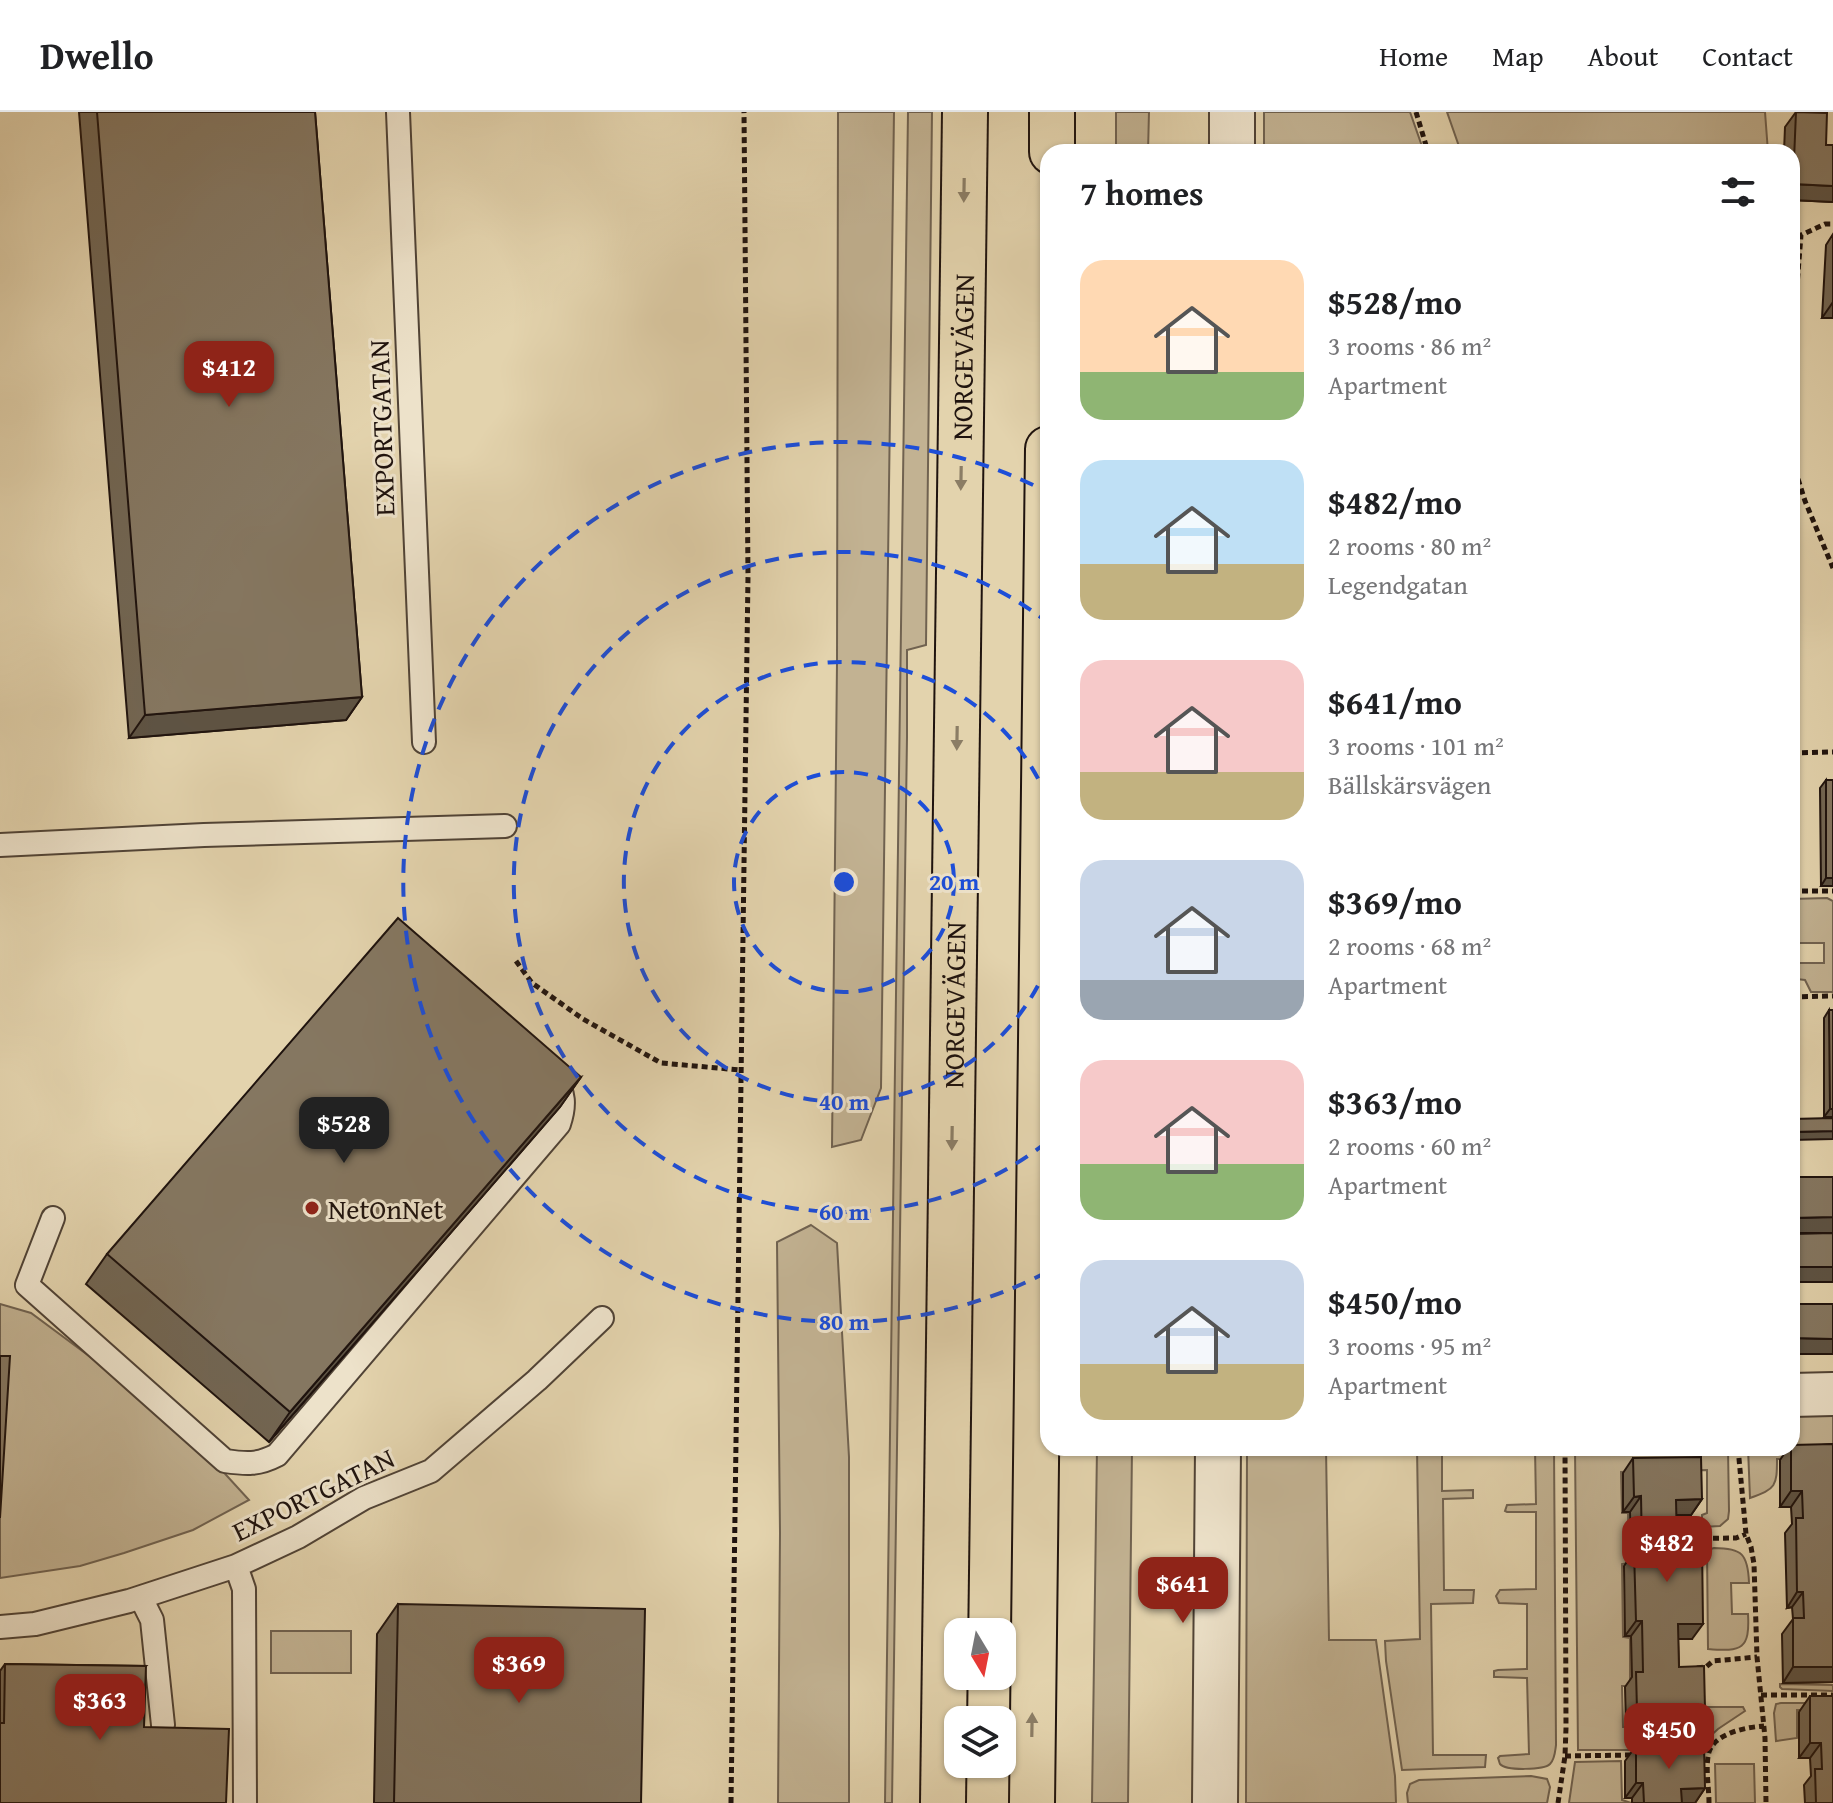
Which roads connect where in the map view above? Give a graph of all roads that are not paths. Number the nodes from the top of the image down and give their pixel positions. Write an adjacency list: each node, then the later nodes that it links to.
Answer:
1 (398, 112): 7 (lane, EXPORTGATAN)
2 (965, 112): 22 (highway, NORGEVÄGEN, one-way to 22)
3 (1052, 112): 5 (highway)
4 (1232, 112): 6 (street)
5 (1052, 144)
6 (1232, 144)
7 (424, 742)
8 (505, 826): 9 (lane)
9 (0, 845)
10 (543, 1064): 12 (lane)
11 (1040, 1126): 23 (highway, one-way to 11)
12 (53, 1218)
13 (602, 1318): 17 (lane, EXPORTGATAN)
14 (1833, 1394): 15 (street)
15 (1800, 1395)
16 (1218, 1456): 24 (street)
17 (236, 1566): 18 (lane, EXPORTGATAN); 21 (lane)
18 (141, 1598): 19 (lane, EXPORTGATAN); 20 (lane)
19 (0, 1627)
20 (163, 1725)
21 (245, 1803)
22 (943, 1803)
23 (1032, 1803)
24 (1215, 1803)

